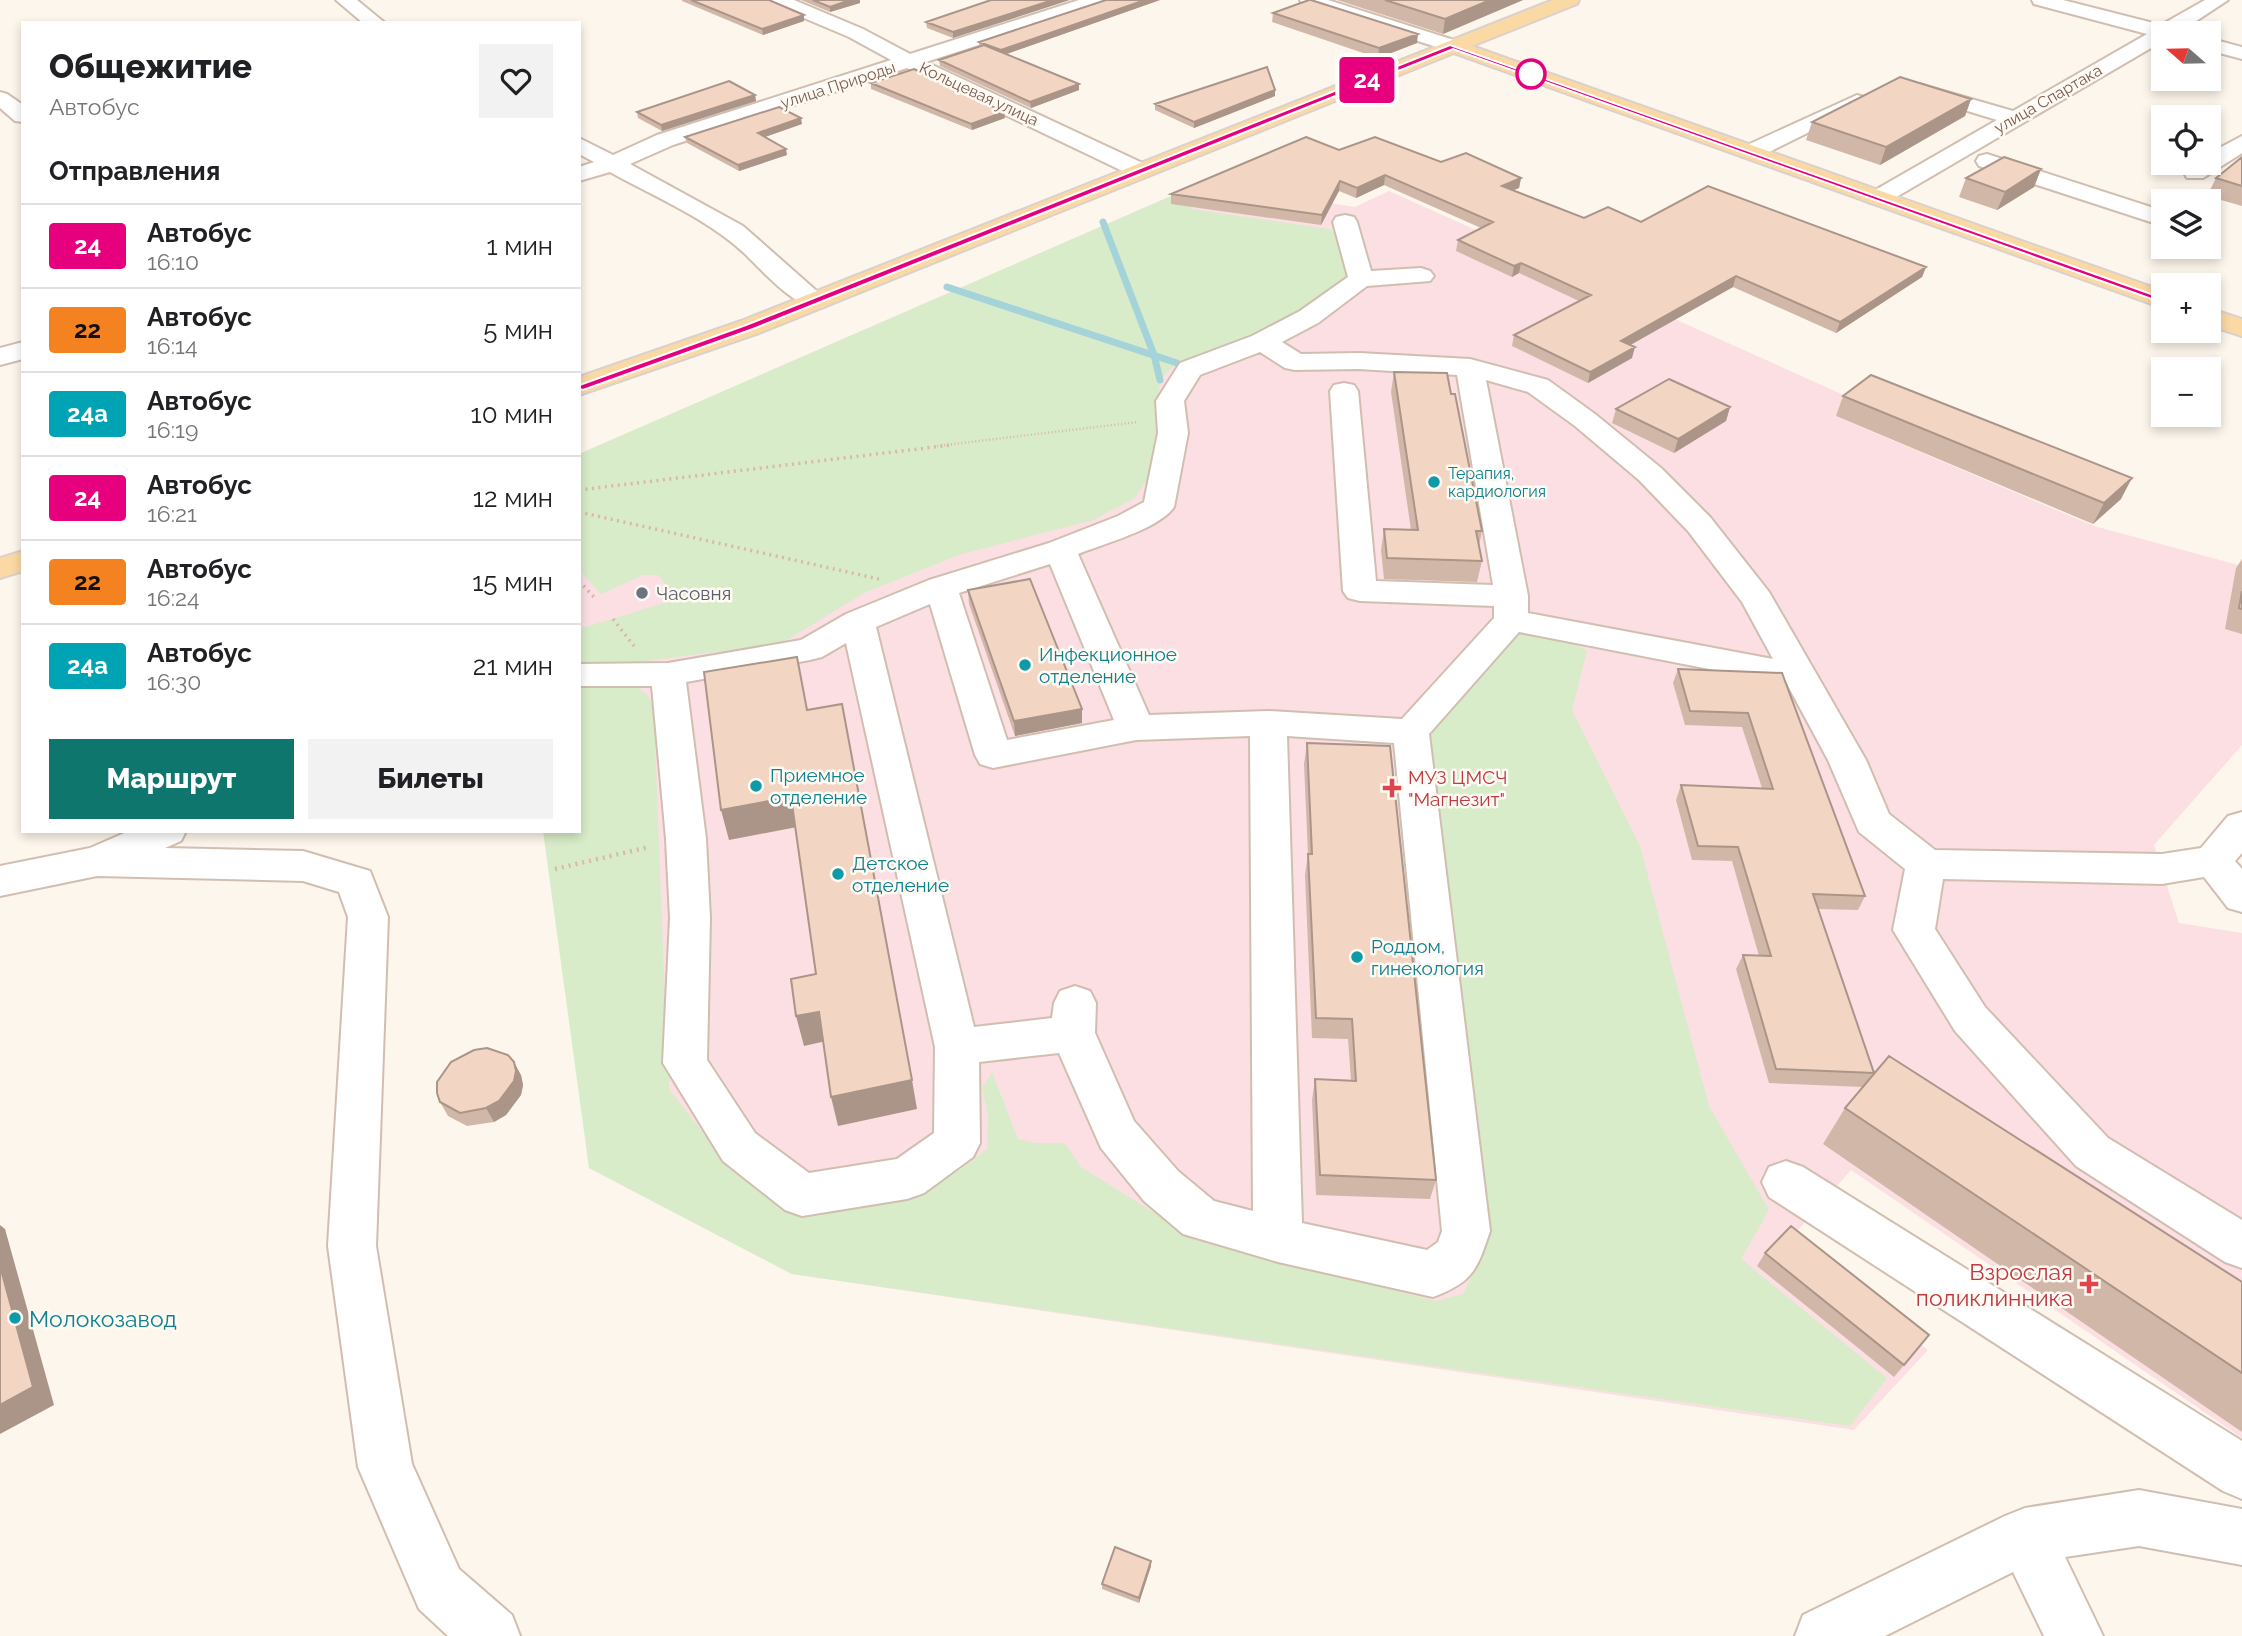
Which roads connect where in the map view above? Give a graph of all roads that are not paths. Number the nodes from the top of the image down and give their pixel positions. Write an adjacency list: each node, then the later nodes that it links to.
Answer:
1 (345, 0): 8 (street)
2 (778, 0): 15 (street, Кольцевая улица)
3 (1098, 0): 15 (street, улица Природы)
4 (1309, 0): 12 (street)
5 (1570, 0): 12 (main road)
6 (2041, 0): 10 (street)
7 (2219, 0): 9 (street, улица Спартака)
8 (373, 21)
9 (2185, 21)
10 (2151, 29)
11 (2151, 41): 20 (street, улица Спартака)
12 (1453, 46): 24 (main road); 27 (main road)
13 (2221, 47): 14 (street)
14 (2242, 53)
15 (911, 62): 26 (street, улица Природы); 27 (street, Кольцевая улица)
16 (1895, 83): 20 (street)
17 (1871, 94): 24 (street)
18 (0, 98): 19 (street)
19 (21, 114)
20 (2015, 118): 23 (street, улица Спартака)
21 (2242, 144): 25 (street)
22 (581, 146): 26 (street)
23 (1958, 151): 29 (street, улица Спартака); 30 (street)
24 (1751, 152): 29 (main road)
25 (2221, 157)
26 (612, 164): 28 (street, улица Природы); 35 (street)
27 (1141, 171): 35 (main road)
28 (581, 173)
29 (1878, 198): 34 (main road)
30 (2151, 215)
31 (1345, 222): 33 (street)
32 (1421, 276): 33 (street)
33 (1361, 279): 38 (street)
34 (2151, 296)
35 (815, 301): 42 (main road)
36 (2221, 321): 37 (main road)
37 (2242, 328)
38 (1262, 342): 41 (street); 44 (street)
39 (21, 351): 40 (street)
40 (0, 357)
41 (1470, 368): 48 (street); 52 (street)
42 (581, 386)
43 (1344, 391): 48 (street)
44 (1060, 550): 47 (street); 54 (street)
45 (21, 562): 46 (main road)
46 (0, 568)
47 (936, 589): 49 (street); 54 (street)
48 (1511, 608): 52 (street); 55 (street)
49 (858, 622): 50 (street); 63 (street)
50 (668, 674): 51 (street); 63 (street)
51 (581, 675)
52 (1800, 675): 60 (street)
53 (1268, 723): 54 (street); 55 (street); 65 (street)
54 (1136, 727)
55 (1411, 732): 65 (street)
56 (2242, 826): 59 (street)
57 (162, 833): 58 (street)
58 (97, 861): 61 (street); 70 (street)
59 (2213, 861): 60 (street); 62 (street)
60 (1926, 864): 66 (street)
61 (0, 881)
62 (2242, 897)
63 (957, 1047): 65 (street)
64 (1786, 1182): 67 (street)
65 (1278, 1240)
66 (2242, 1246)
67 (2242, 1472)
68 (2025, 1536): 69 (street); 71 (street); 72 (street)
69 (2242, 1538)
70 (491, 1636)
71 (1825, 1636)
72 (2074, 1636)

